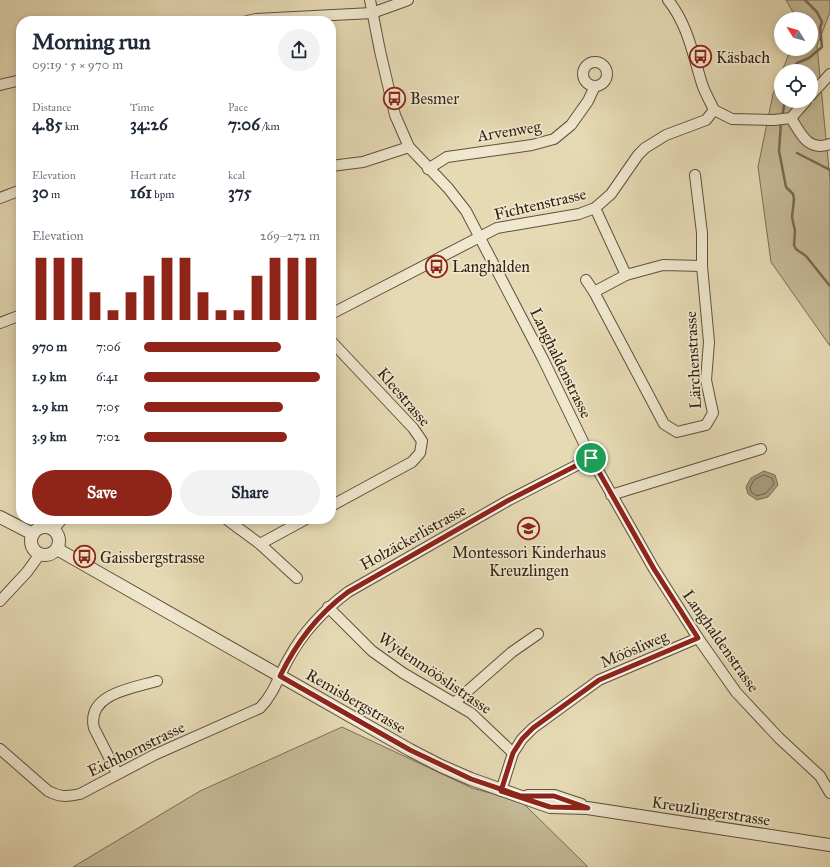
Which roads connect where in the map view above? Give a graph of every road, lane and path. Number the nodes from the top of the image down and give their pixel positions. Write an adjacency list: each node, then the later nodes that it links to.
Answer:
1 (370, 0): 4 (street, Langhaldenstrasse)
2 (408, 0): 4 (street)
3 (668, 0): 12 (street)
4 (372, 13): 5 (street); 15 (street, Langhaldenstrasse)
5 (311, 16)
6 (830, 74): 10 (street)
7 (16, 81): 8 (street)
8 (0, 85)
9 (595, 86): 17 (street, Arvenweg)
10 (818, 87)
11 (797, 108): 13 (street)
12 (714, 110): 13 (street); 21 (street, Fichtenstrasse)
13 (784, 119): 14 (street)
14 (830, 144)
15 (409, 147): 16 (street); 17 (street, Langhaldenstrasse)
16 (336, 165)
17 (428, 169): 22 (street, Langhaldenstrasse)
18 (695, 174): 23 (street, Lärchenstrasse)
19 (16, 192): 20 (street)
20 (0, 198)
21 (595, 208): 22 (street, Fichtenstrasse); 24 (street)
22 (479, 236): 27 (street, Fichtenstrasse); 32 (street, Langhaldenstrasse)
23 (702, 266): 24 (street); 26 (street, Lärchenstrasse)
24 (626, 275): 26 (street)
25 (586, 280): 26 (street, Lärchenstrasse)
26 (594, 292)
27 (336, 311)
28 (16, 317): 29 (street)
29 (0, 323)
30 (336, 346): 34 (street, Kleestrasse)
31 (761, 449): 33 (street)
32 (591, 458): 33 (street, Langhaldenstrasse); 46 (street, Holzäckerlistrasse)
33 (611, 495): 48 (street, Langhaldenstrasse)
34 (336, 503)
35 (0, 517): 40 (street)
36 (58, 524): 39 (street)
37 (233, 524): 41 (street)
38 (297, 524): 41 (street)
39 (53, 530): 40 (street); 42 (street)
40 (33, 534): 43 (street)
41 (260, 544): 44 (street)
42 (57, 549): 43 (street); 49 (street, Remisbergstrasse)
43 (40, 554): 45 (street)
44 (297, 578)
45 (0, 601)
46 (328, 607): 49 (street, Holzäckerlistrasse); 51 (street, Wydenmööslistrasse)
47 (538, 634): 51 (street)
48 (698, 638): 53 (street, Möösliweg); 56 (street, Langhaldenstrasse)
49 (280, 676): 54 (street, Eichhornstrasse); 55 (street, Remisbergstrasse)
50 (157, 681): 54 (street)
51 (454, 703): 53 (street, Wydenmööslistrasse)
52 (0, 749): 54 (street, Eichhornstrasse)
53 (513, 753): 55 (street)
54 (117, 773)
55 (501, 791): 57 (street, Remisbergstrasse)
56 (830, 793)
57 (588, 808): 58 (street, Kreuzlingerstrasse)
58 (830, 845)

